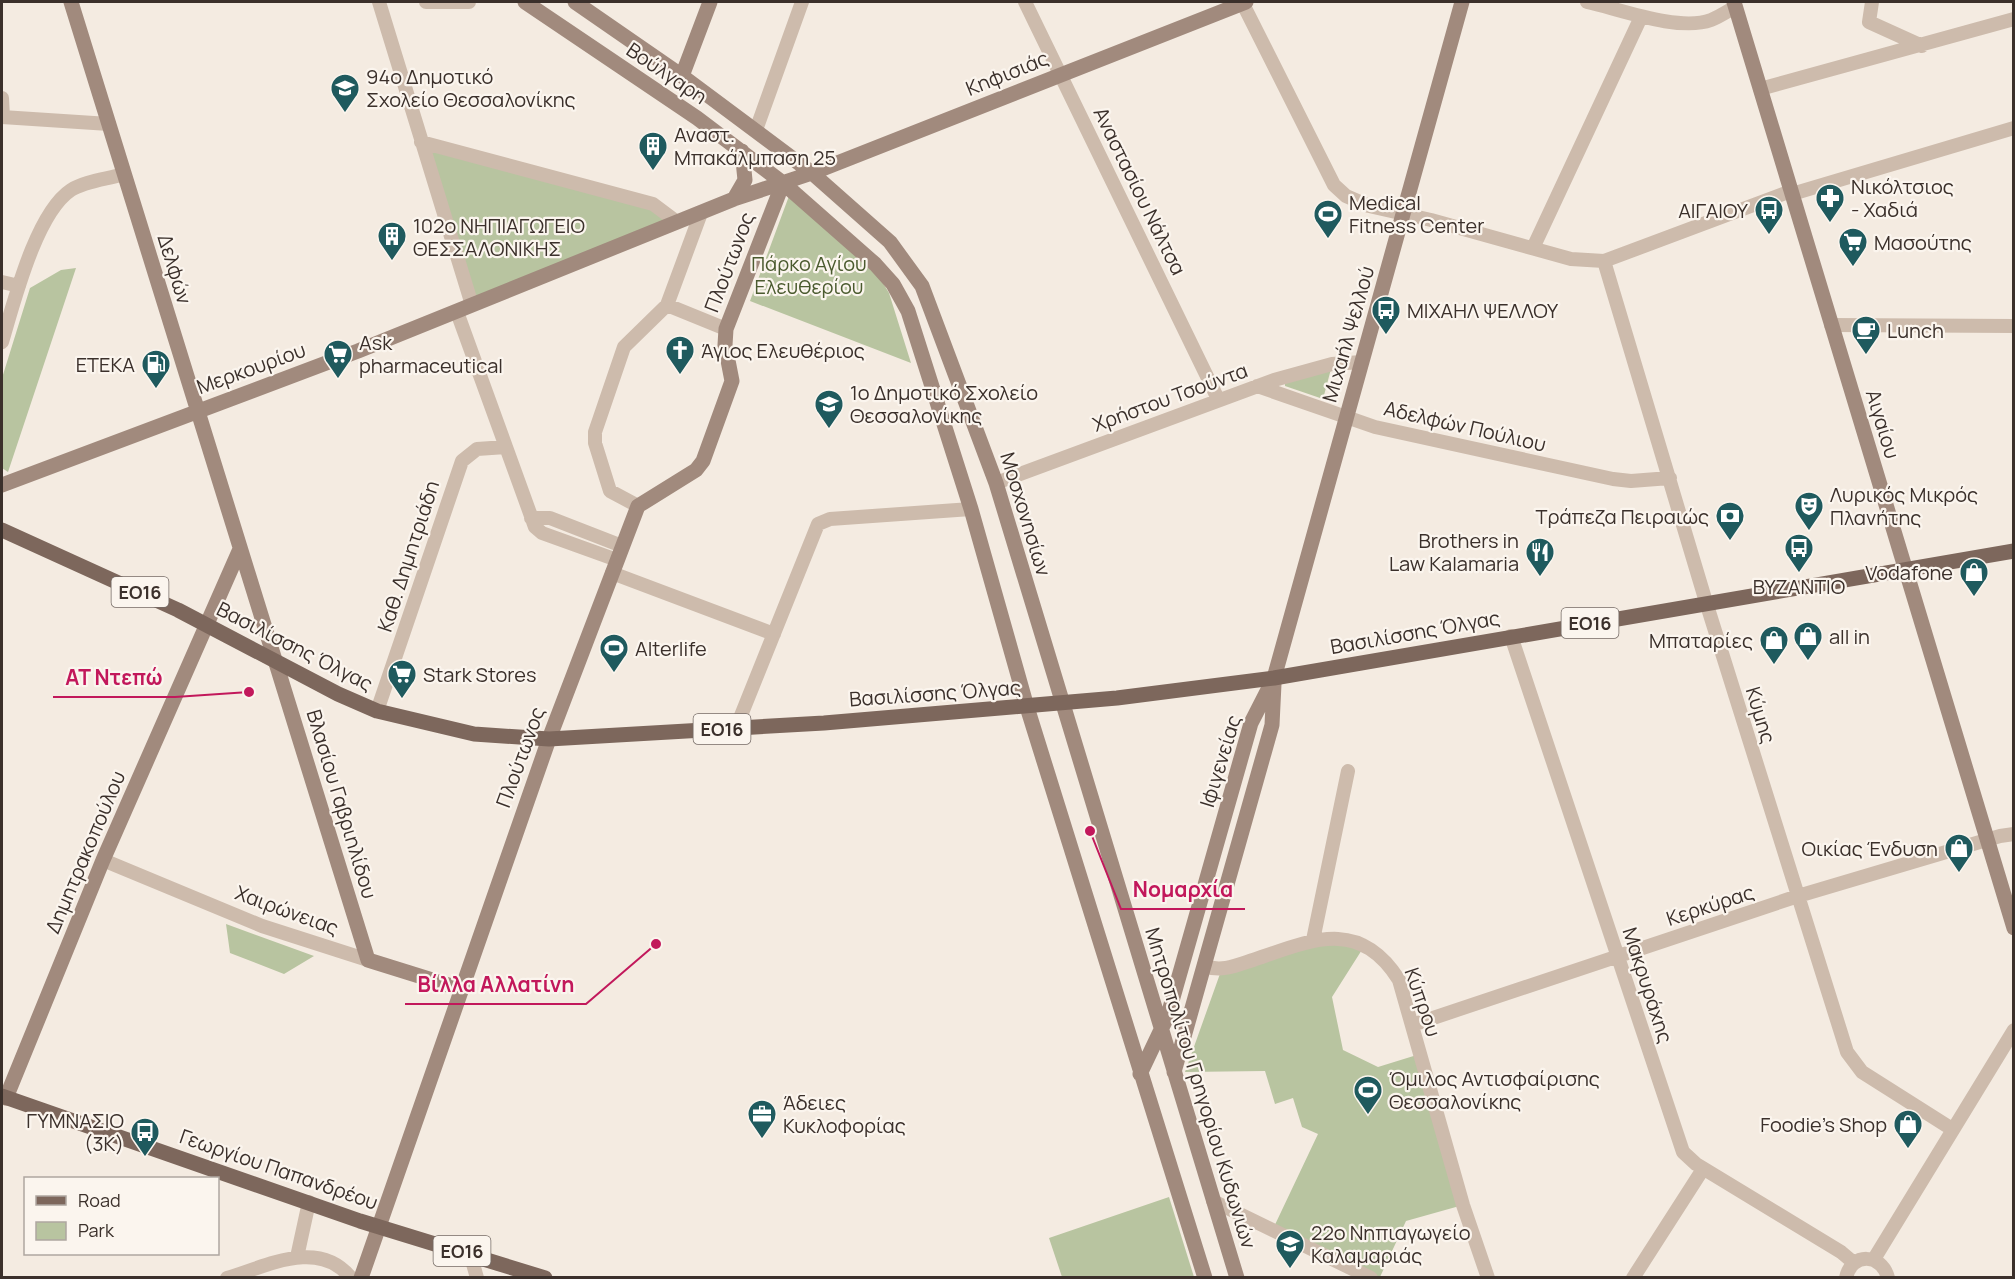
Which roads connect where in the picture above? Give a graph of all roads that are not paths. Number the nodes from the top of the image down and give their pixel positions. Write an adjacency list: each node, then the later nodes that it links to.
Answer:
1 (71, 2): 24 (main road, Δελφών)
2 (379, 2): 27 (street)
3 (426, 2): 4 (street)
4 (469, 2)
5 (525, 2): 28 (main road, Βούλγαρη)
6 (575, 2): 20 (main road, Βούλγαρη)
7 (710, 2): 20 (main road)
8 (802, 2): 26 (street)
9 (1026, 2): 19 (street, Αναστασίου Νάλτσα)
10 (1244, 2): 19 (main road, Κηφισιάς); 35 (street)
11 (1462, 2): 35 (main road, Μιχαήλ Ψελλού)
12 (1587, 2): 15 (street)
13 (1872, 2): 18 (street)
14 (1735, 4): 16 (street); 21 (main road, Αιγαίου)
15 (1615, 5): 16 (street)
16 (1641, 17): 37 (street)
17 (2013, 19): 18 (street)
18 (1922, 46): 21 (street)
19 (1062, 74): 29 (main road, Κηφισιάς); 50 (street, Αναστασίου Νάλτσα)
20 (682, 76): 26 (main road, Βούλγαρη)
21 (1760, 89): 32 (main road, Αιγαίου)
22 (2, 98): 23 (street)
23 (2, 117): 24 (street)
24 (109, 124): 30 (main road, Δελφών)
25 (2013, 128): 32 (street)
26 (756, 130): 29 (main road, Βούλγαρη)
27 (421, 142): 36 (street); 41 (street)
28 (742, 151): 31 (main road, Βούλγαρη); 33 (main road)
29 (812, 173): 31 (main road, Κηφισιάς); 56 (main road, Μοσχονησίων)
30 (124, 174): 40 (street); 51 (main road, Δελφών)
31 (783, 183): 33 (main road, Μερκουρίου); 46 (main road, Πλούτωνος); 58 (main road)
32 (1792, 193): 38 (street); 44 (main road, Αιγαίου)
33 (734, 198): 34 (main road, Μερκουρίου)
34 (701, 213): 36 (main road, Μερκουρίου); 42 (street)
35 (1403, 215): 37 (street); 48 (main road, Μιχαήλ Ψελλού)
36 (677, 222): 41 (main road, Μερκουρίου)
37 (1533, 248): 38 (street)
38 (1604, 261): 54 (street, Κύμης)
39 (2, 282): 40 (street)
40 (19, 286): 47 (street)
41 (472, 305): 43 (main road, Μερκουρίου)
42 (668, 305): 46 (street); 57 (street)
43 (457, 312): 51 (main road, Μερκουρίου); 53 (street)
44 (1832, 325): 45 (street); 63 (main road, Αιγαίου)
45 (2013, 326)
46 (726, 329): 57 (main road, Πλούτωνος)
47 (2, 342)
48 (1362, 362): 49 (street, Χρήστου Τσούντα); 52 (main road, Μιχαήλ Ψελλού)
49 (1257, 386): 50 (street, Χρήστου Τσούντα); 52 (street, Αδελφών Πούλιου)
50 (1218, 399): 56 (street, Χρήστου Τσούντα)
51 (198, 410): 55 (main road, Μερκουρίου); 60 (main road, Δελφών)
52 (1346, 418): 54 (street, Αδελφών Πούλιου); 69 (main road, Μιχαήλ Ψελλού)
53 (506, 447): 62 (street); 72 (street, Καθ. Δημητριάδη)
54 (1670, 478): 64 (street, Κύμης)
55 (6, 480)
56 (996, 483): 70 (main road, Μοσχονησίων)
57 (638, 506): 62 (main road, Πλούτωνος)
58 (971, 509): 66 (street); 71 (main road)
59 (2, 530): 65 (main road, Βασιλίσσης Όλγας / ΕΟ16)
60 (240, 549): 65 (main road); 68 (main road, Δελφών)
61 (2013, 551): 63 (main road, ΕΟ16)
62 (617, 560): 66 (street); 74 (main road, Πλούτωνος)
63 (1905, 567): 64 (main road, Βασιλίσσης Όλγας / ΕΟ16); 77 (main road, Αιγαίου)
64 (1706, 602): 67 (main road, Βασιλίσσης Όλγας / ΕΟ16); 79 (street, Κύμης)
65 (207, 624): 68 (main road, Βασιλίσσης Όλγας / ΕΟ16); 78 (main road, Δημητρακοπούλου)
66 (774, 634): 73 (street)
67 (1511, 636): 69 (main road, Βασιλίσσης Όλγας / ΕΟ16); 82 (street, Μακρυράχης)
68 (275, 661): 72 (main road, Βασιλίσσης Όλγας / ΕΟ16); 83 (main road, Βλασίου Γαβριηλίδου)
69 (1274, 678): 70 (main road, Βασιλίσσης Όλγας / ΕΟ16); 84 (main road, Ιφιγενείας); 87 (main road, Ιφιγενείας)
70 (1061, 704): 71 (main road, Βασιλίσσης Όλγας / ΕΟ16); 87 (main road, Μητροπολίτου Γρηγορίου Κυδωνιών)
71 (1027, 707): 73 (main road, Βασιλίσσης Όλγας / ΕΟ16); 90 (main road)
72 (377, 711): 74 (main road, Βασιλίσσης Όλγας / ΕΟ16)
73 (736, 728): 74 (main road, Βασιλίσσης Όλγας / ΕΟ16)
74 (549, 738): 85 (main road, Πλούτωνος)
75 (1348, 771): 81 (street)
76 (2013, 834): 77 (street, Κερκύρας)
77 (1987, 840): 79 (street, Κερκύρας); 80 (main road, Αιγαίου)
78 (103, 860): 83 (street, Χαιρώνειας); 91 (main road, Δημητρακοπούλου)
79 (1798, 896): 82 (street, Κερκύρας); 92 (street, Κύμης)
80 (2013, 928)
81 (1313, 940): 84 (street, Κύπρου); 86 (street, Κύπρου)
82 (1618, 956): 86 (street, Κερκύρας); 93 (street, Μακρυράχης)
83 (368, 960): 85 (main road, Χαιρώνειας)
84 (1204, 966): 89 (main road, Ιφιγενείας)
85 (461, 989): 96 (main road, Πλούτωνος)
86 (1413, 1024): 109 (street, Κύπρου)
87 (1161, 1030): 89 (main road, Μητροπολίτου Γρηγορίου Κυδωνιών); 90 (main road, Ιφιγενείας)
88 (2013, 1030): 92 (street)
89 (1174, 1072): 94 (main road, Μητροπολίτου Γρηγορίου Κυδωνιών)
90 (1140, 1074): 106 (main road)
91 (4, 1097): 95 (main road, Γεωργίου Παπανδρέου / ΕΟ16)
92 (1952, 1129): 99 (street)
93 (1703, 1169): 100 (street, Μακρυράχης); 110 (street)
94 (1213, 1201): 107 (main road, Μητροπολίτου Γρηγορίου Κυδωνιών); 108 (street)
95 (309, 1202): 96 (main road, Γεωργίου Παπανδρέου / ΕΟ16); 98 (street)
96 (379, 1226): 97 (main road, Γεωργίου Παπανδρέου / ΕΟ16); 103 (main road, Πλούτωνος)
97 (470, 1253): 104 (street); 105 (main road, Γεωργίου Παπανδρέου / ΕΟ16)
98 (297, 1257): 101 (street); 102 (street)
99 (1874, 1259): 100 (street); 112 (street)
100 (1854, 1263): 111 (street)
101 (227, 1278)
102 (351, 1278)
103 (361, 1278)
104 (477, 1278)
105 (544, 1278)
106 (1205, 1278)
107 (1237, 1278)
108 (1371, 1278)
109 (1488, 1278)
110 (1633, 1278)
111 (1846, 1278)
112 (1888, 1278)

